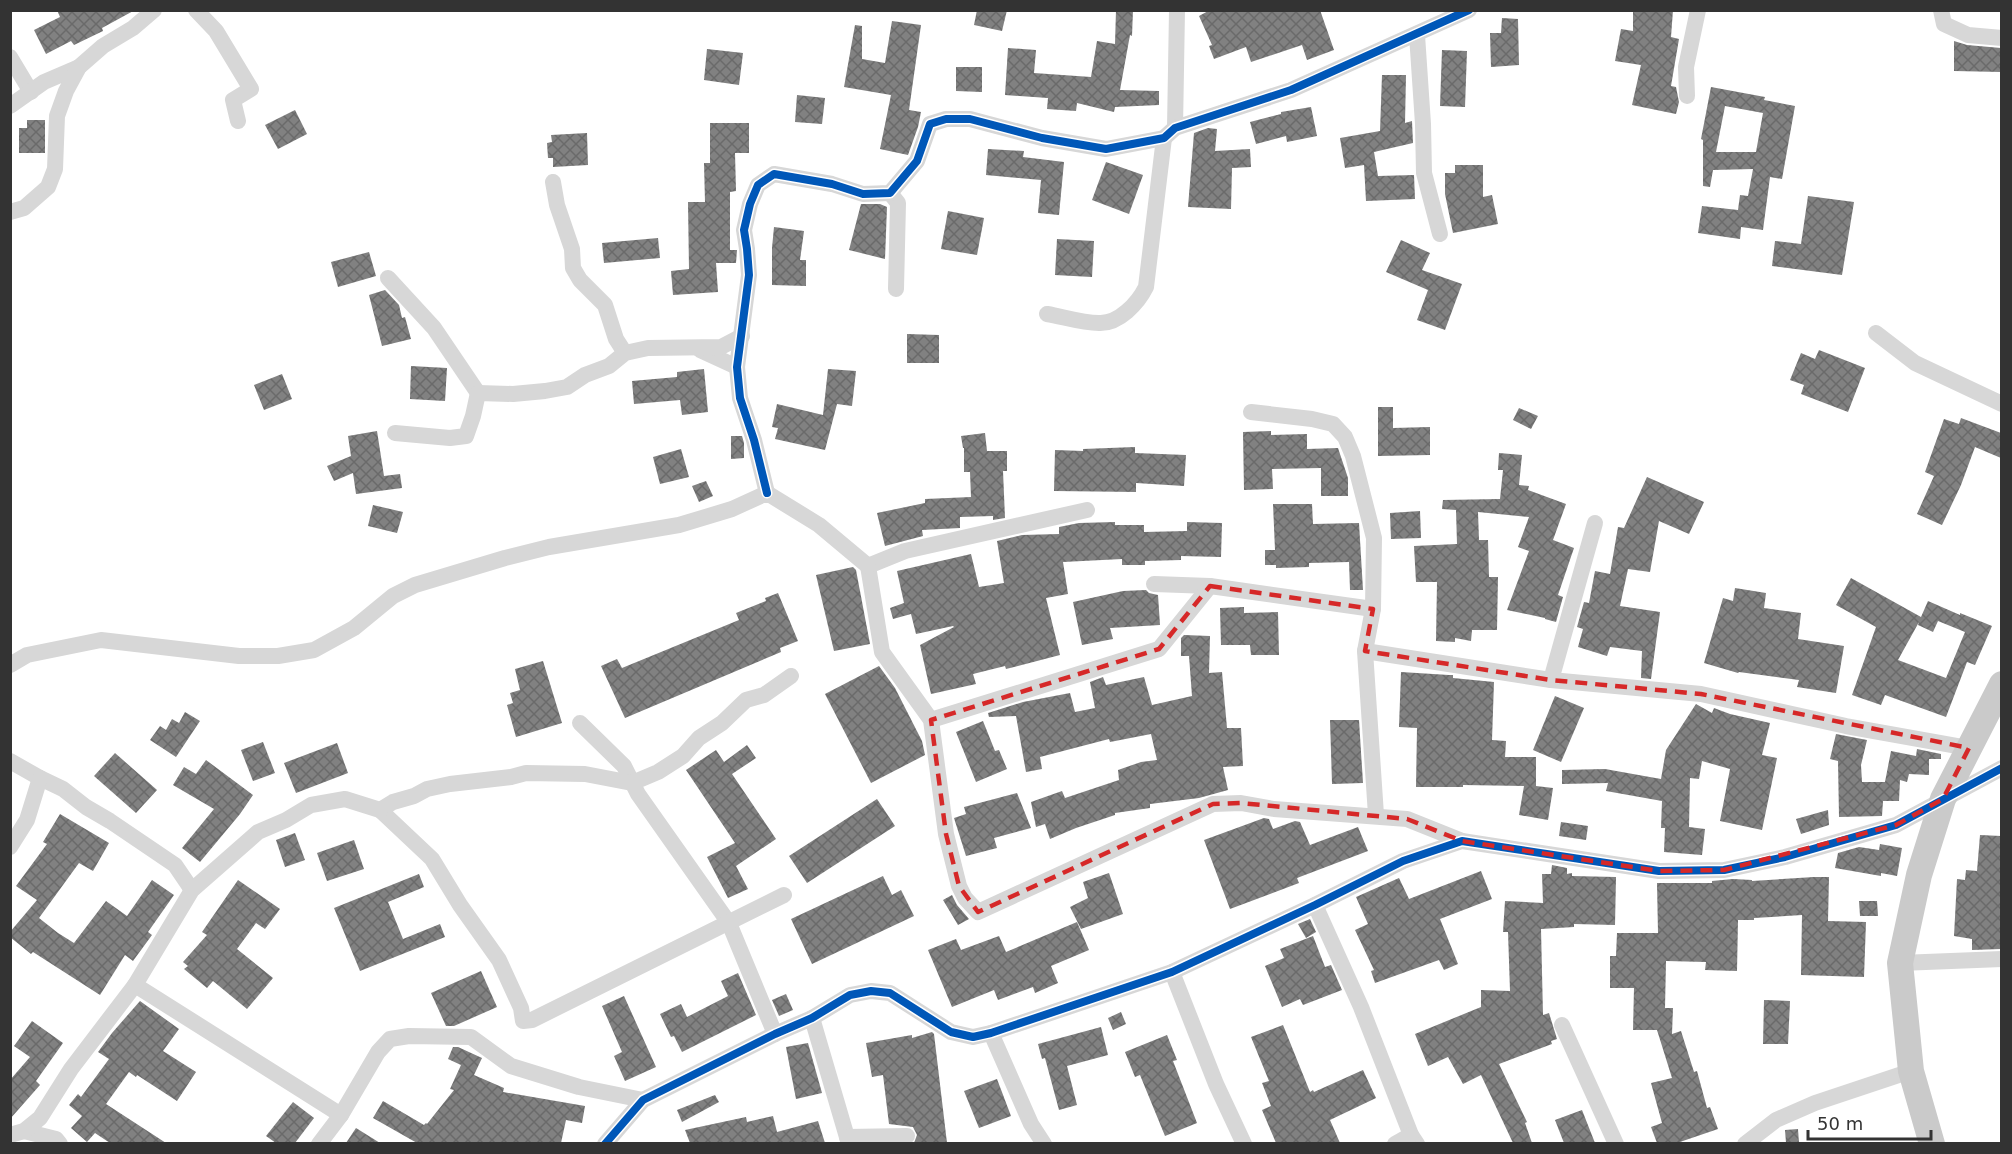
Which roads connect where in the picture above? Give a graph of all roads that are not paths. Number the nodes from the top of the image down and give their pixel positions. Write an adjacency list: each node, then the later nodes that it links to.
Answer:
1 (154, 10): 10 (street)
2 (196, 10): 14 (street)
3 (1177, 10): 15 (street)
4 (1469, 10): 7 (street)
5 (1698, 10): 12 (street)
6 (1941, 10): 8 (street)
7 (1417, 35): 15 (street); 19 (street)
8 (2001, 38)
9 (10, 57): 11 (street)
10 (80, 67): 11 (street); 18 (street)
11 (31, 92): 13 (street)
12 (1687, 96)
13 (10, 106)
14 (238, 121)
15 (1169, 133): 17 (street); 22 (street)
16 (553, 182): 26 (street)
17 (890, 193): 21 (street); 24 (street)
18 (10, 212)
19 (1440, 234)
20 (388, 278): 28 (street)
21 (896, 289)
22 (1047, 314)
23 (1875, 333): 29 (street)
24 (741, 336): 25 (street); 27 (street)
25 (698, 349): 26 (street); 27 (street)
26 (625, 353): 28 (street)
27 (737, 367): 32 (street)
28 (478, 393): 31 (street)
29 (2001, 404)
30 (1251, 412): 38 (street)
31 (395, 433)
32 (767, 493): 35 (street); 40 (street)
33 (1087, 510): 35 (street)
34 (1595, 523): 42 (street)
35 (868, 566): 44 (street)
36 (1154, 584): 37 (street)
37 (1210, 586): 38 (street); 44 (street)
38 (1373, 609): 39 (street)
39 (1365, 651): 42 (street); 53 (street)
40 (10, 665)
41 (791, 676): 50 (street)
42 (1551, 680): 46 (street)
43 (2001, 684): 46 (main road)
44 (931, 720): 53 (street)
45 (580, 723): 50 (street)
46 (1970, 748): 51 (main road)
47 (10, 761): 49 (street)
48 (2001, 768): 51 (street)
49 (40, 778): 55 (street); 56 (street)
50 (632, 783): 52 (street); 59 (street)
51 (1943, 798): 54 (street); 61 (main road)
52 (380, 810): 56 (street); 59 (street)
53 (1376, 815): 54 (street)
54 (1462, 841): 58 (street)
55 (10, 847)
56 (192, 890): 63 (street)
57 (784, 895): 59 (street)
58 (1315, 905): 62 (street); 73 (street)
59 (729, 923): 67 (street)
60 (2001, 959): 61 (street)
61 (1900, 963): 68 (main road)
62 (1172, 972): 66 (street); 79 (street)
63 (135, 985): 70 (street); 71 (street)
64 (812, 1018): 66 (street); 67 (street); 74 (street)
65 (1562, 1025): 81 (street)
66 (991, 1033): 78 (street)
67 (776, 1034): 69 (street)
68 (1911, 1071): 82 (street); 83 (main road)
69 (644, 1100): 70 (street); 77 (street)
70 (341, 1115): 76 (street)
71 (17, 1133): 75 (street)
72 (907, 1136): 74 (street)
73 (1414, 1139): 80 (street)
74 (848, 1140)
75 (60, 1143)
76 (320, 1143)
77 (605, 1143)
78 (1044, 1143)
79 (1244, 1143)
80 (1395, 1143)
81 (1616, 1143)
82 (1745, 1143)
83 (1932, 1143)

